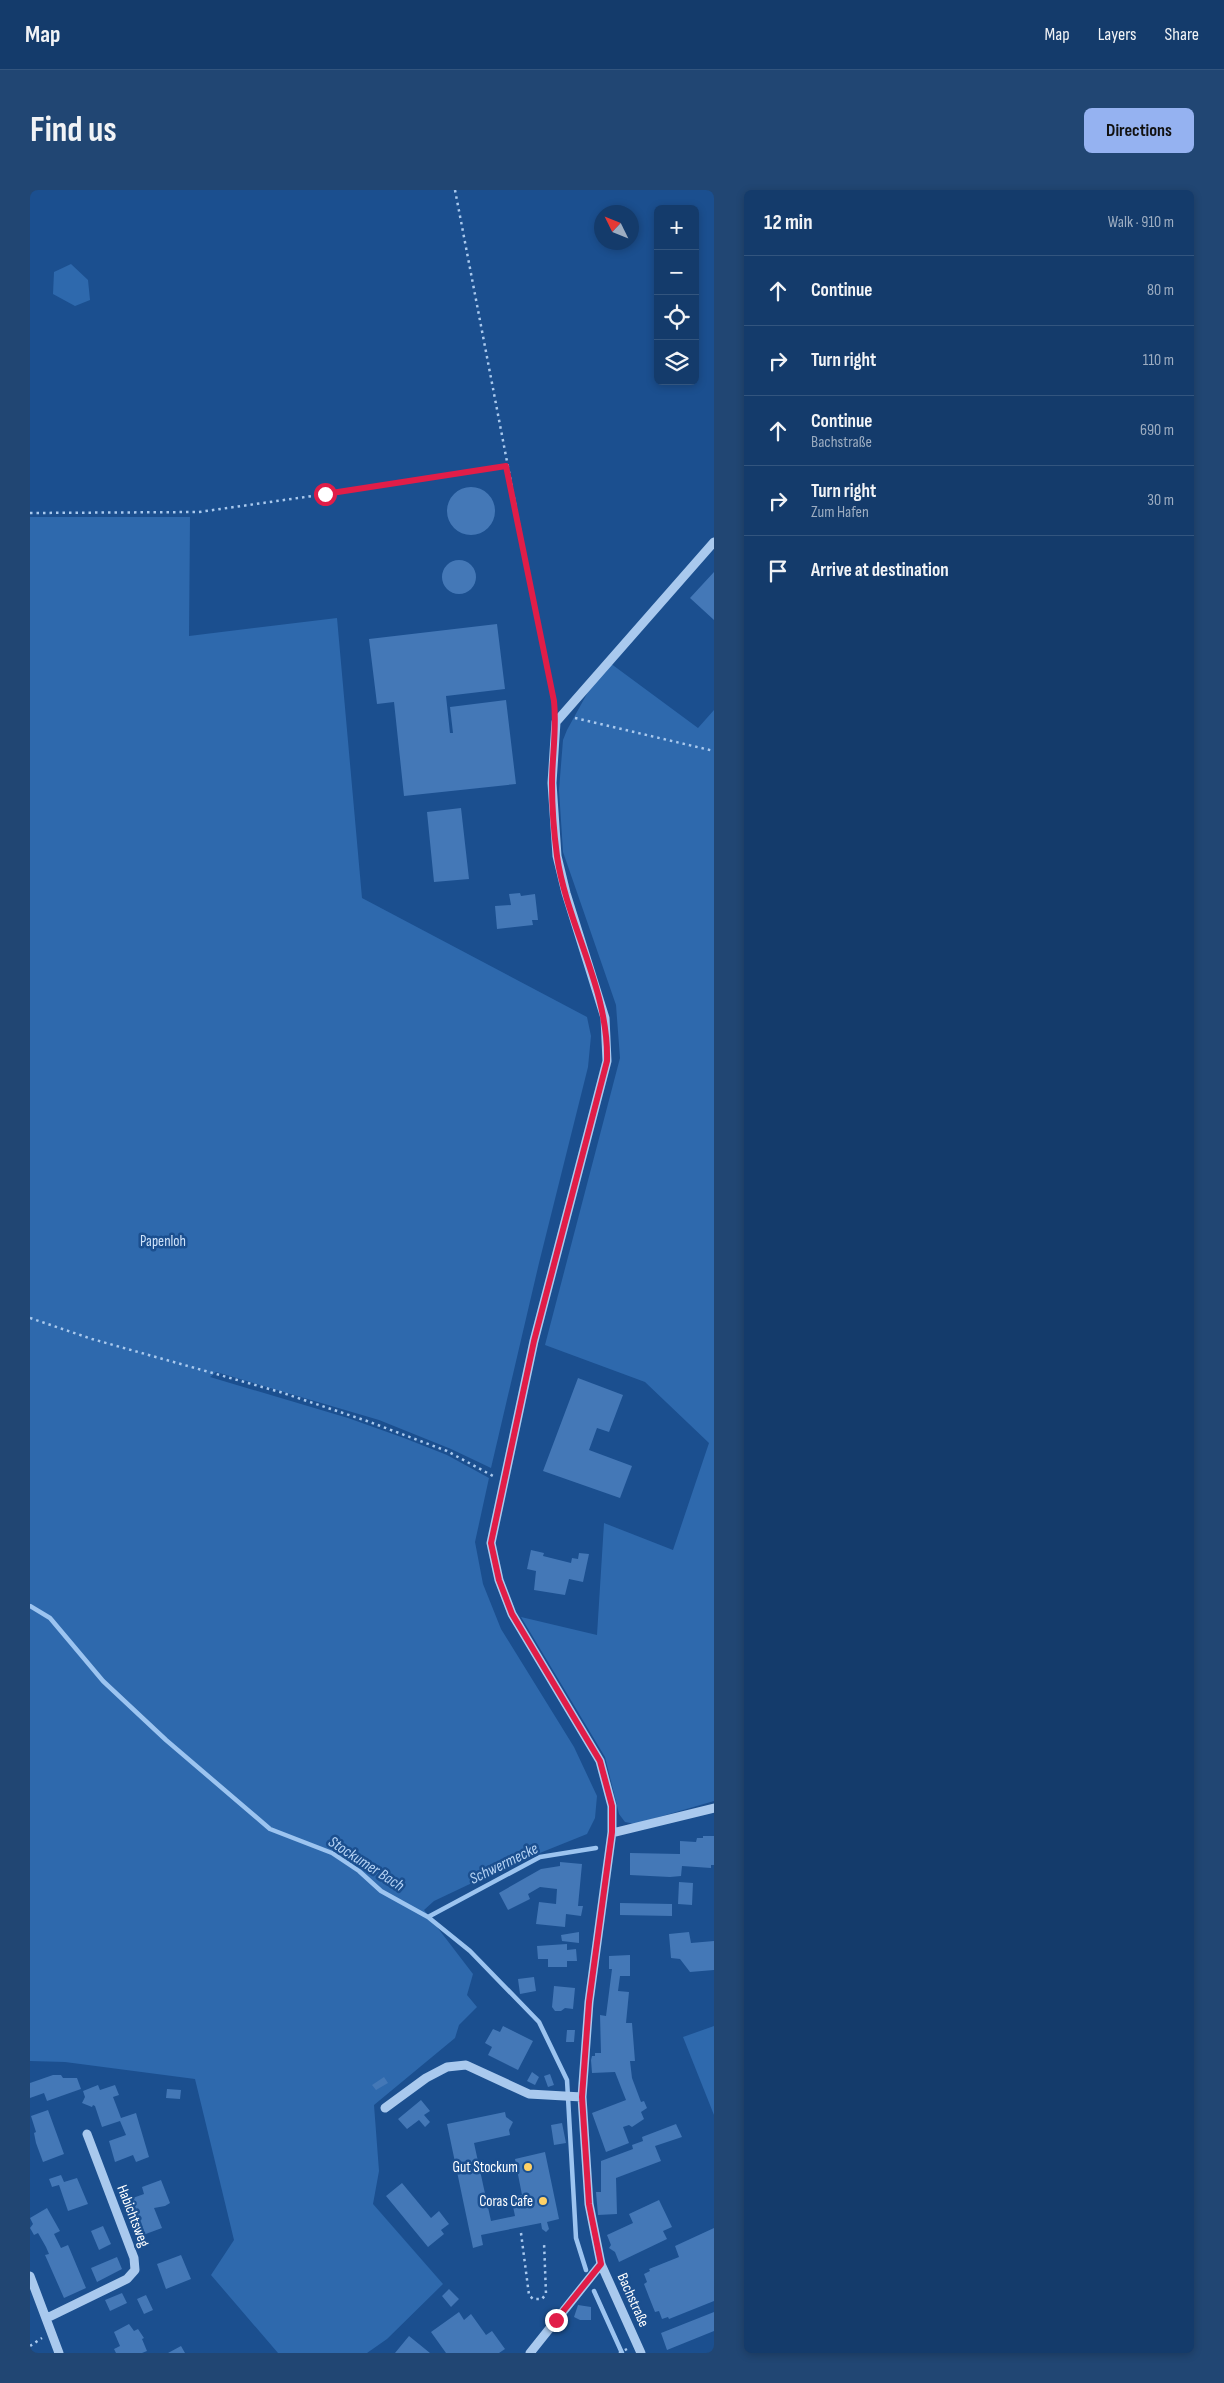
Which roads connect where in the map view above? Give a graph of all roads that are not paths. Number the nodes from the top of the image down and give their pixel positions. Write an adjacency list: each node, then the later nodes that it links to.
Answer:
1 (714, 542): 3 (street, Bachstraße)
2 (714, 1808): 3 (street)
3 (612, 1833): 4 (street, Bachstraße)
4 (582, 2097): 5 (street); 7 (street, Bachstraße)
5 (385, 2108)
6 (87, 2134): 9 (street, Habichtsweg)
7 (601, 2264): 11 (street); 12 (street, Bachstraße)
8 (30, 2276): 9 (street)
9 (47, 2318): 10 (street)
10 (59, 2353)
11 (530, 2353)
12 (641, 2353)

